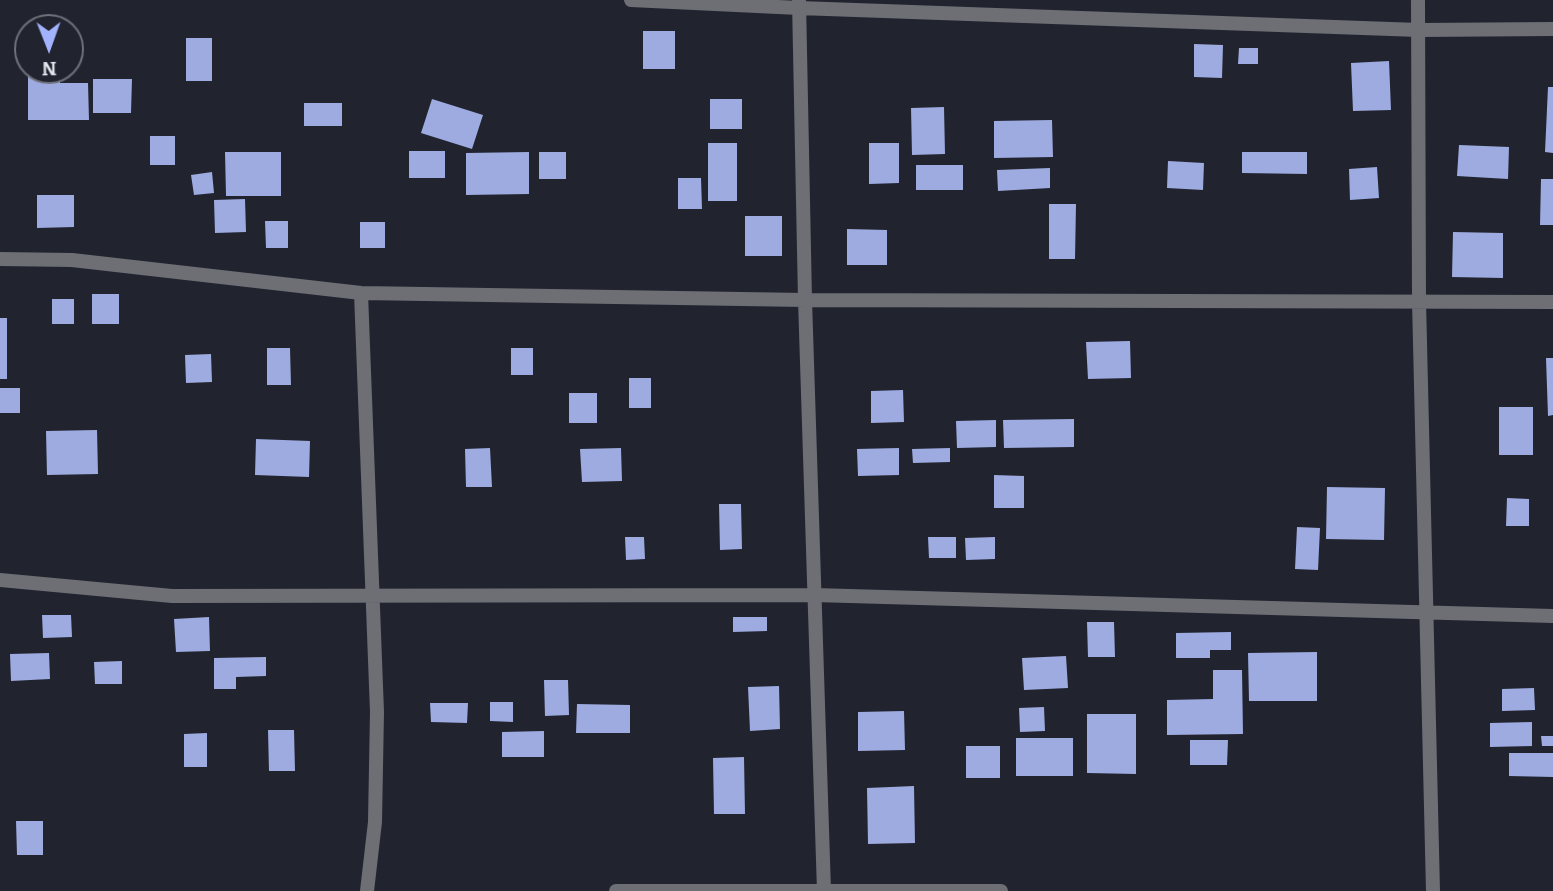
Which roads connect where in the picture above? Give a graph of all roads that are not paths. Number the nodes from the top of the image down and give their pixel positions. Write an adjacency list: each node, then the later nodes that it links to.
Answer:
1 (631, 0): 3 (street)
2 (1418, 0): 5 (street)
3 (799, 4): 5 (street); 8 (street)
4 (1553, 29): 5 (street)
5 (1419, 30): 9 (street)
6 (0, 259): 7 (street)
7 (361, 293): 8 (street); 12 (street)
8 (805, 300): 9 (street); 13 (street)
9 (1419, 301): 10 (street); 14 (street)
10 (1553, 302)
11 (0, 580): 12 (street)
12 (373, 595): 13 (street); 17 (street)
13 (814, 595): 14 (street); 16 (street)
14 (1427, 613): 15 (street); 20 (street)
15 (1553, 616)
16 (824, 890): 18 (street); 19 (street)
17 (367, 891)
18 (616, 891)
19 (1001, 891)
20 (1433, 891)

